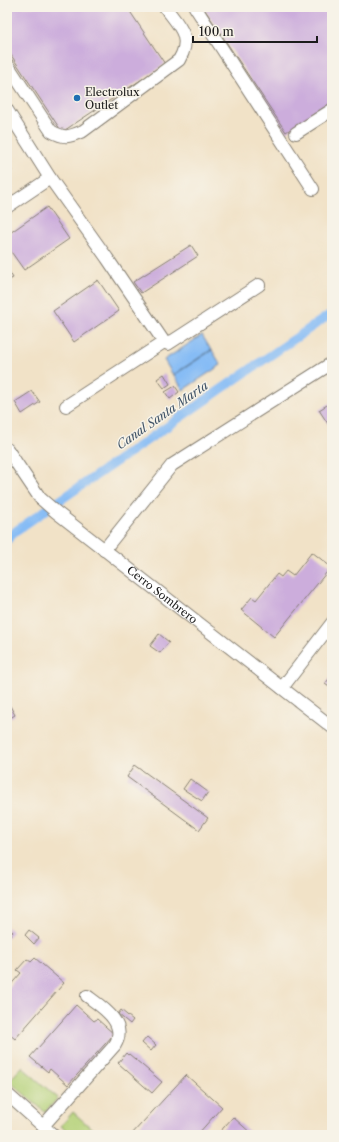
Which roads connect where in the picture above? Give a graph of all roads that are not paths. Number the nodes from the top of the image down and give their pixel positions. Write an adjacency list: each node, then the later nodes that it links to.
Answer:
1 (165, 7): 3 (street)
2 (195, 7): 8 (street)
3 (7, 64)
4 (7, 110): 7 (street)
5 (332, 110): 6 (street)
6 (296, 133)
7 (50, 178): 9 (street); 11 (street)
8 (313, 188)
9 (7, 207)
10 (258, 285): 11 (street)
11 (164, 342): 13 (street)
12 (332, 364): 15 (street)
13 (66, 406)
14 (7, 449): 15 (street, Cerro Sombrero)
15 (104, 550): 17 (street, Cerro Sombrero)
16 (332, 623): 17 (street)
17 (282, 688): 18 (street, Cerro Sombrero)
18 (332, 727)
19 (87, 996): 21 (street)
20 (7, 1094): 21 (street)
21 (43, 1126): 22 (street)
22 (53, 1135)

